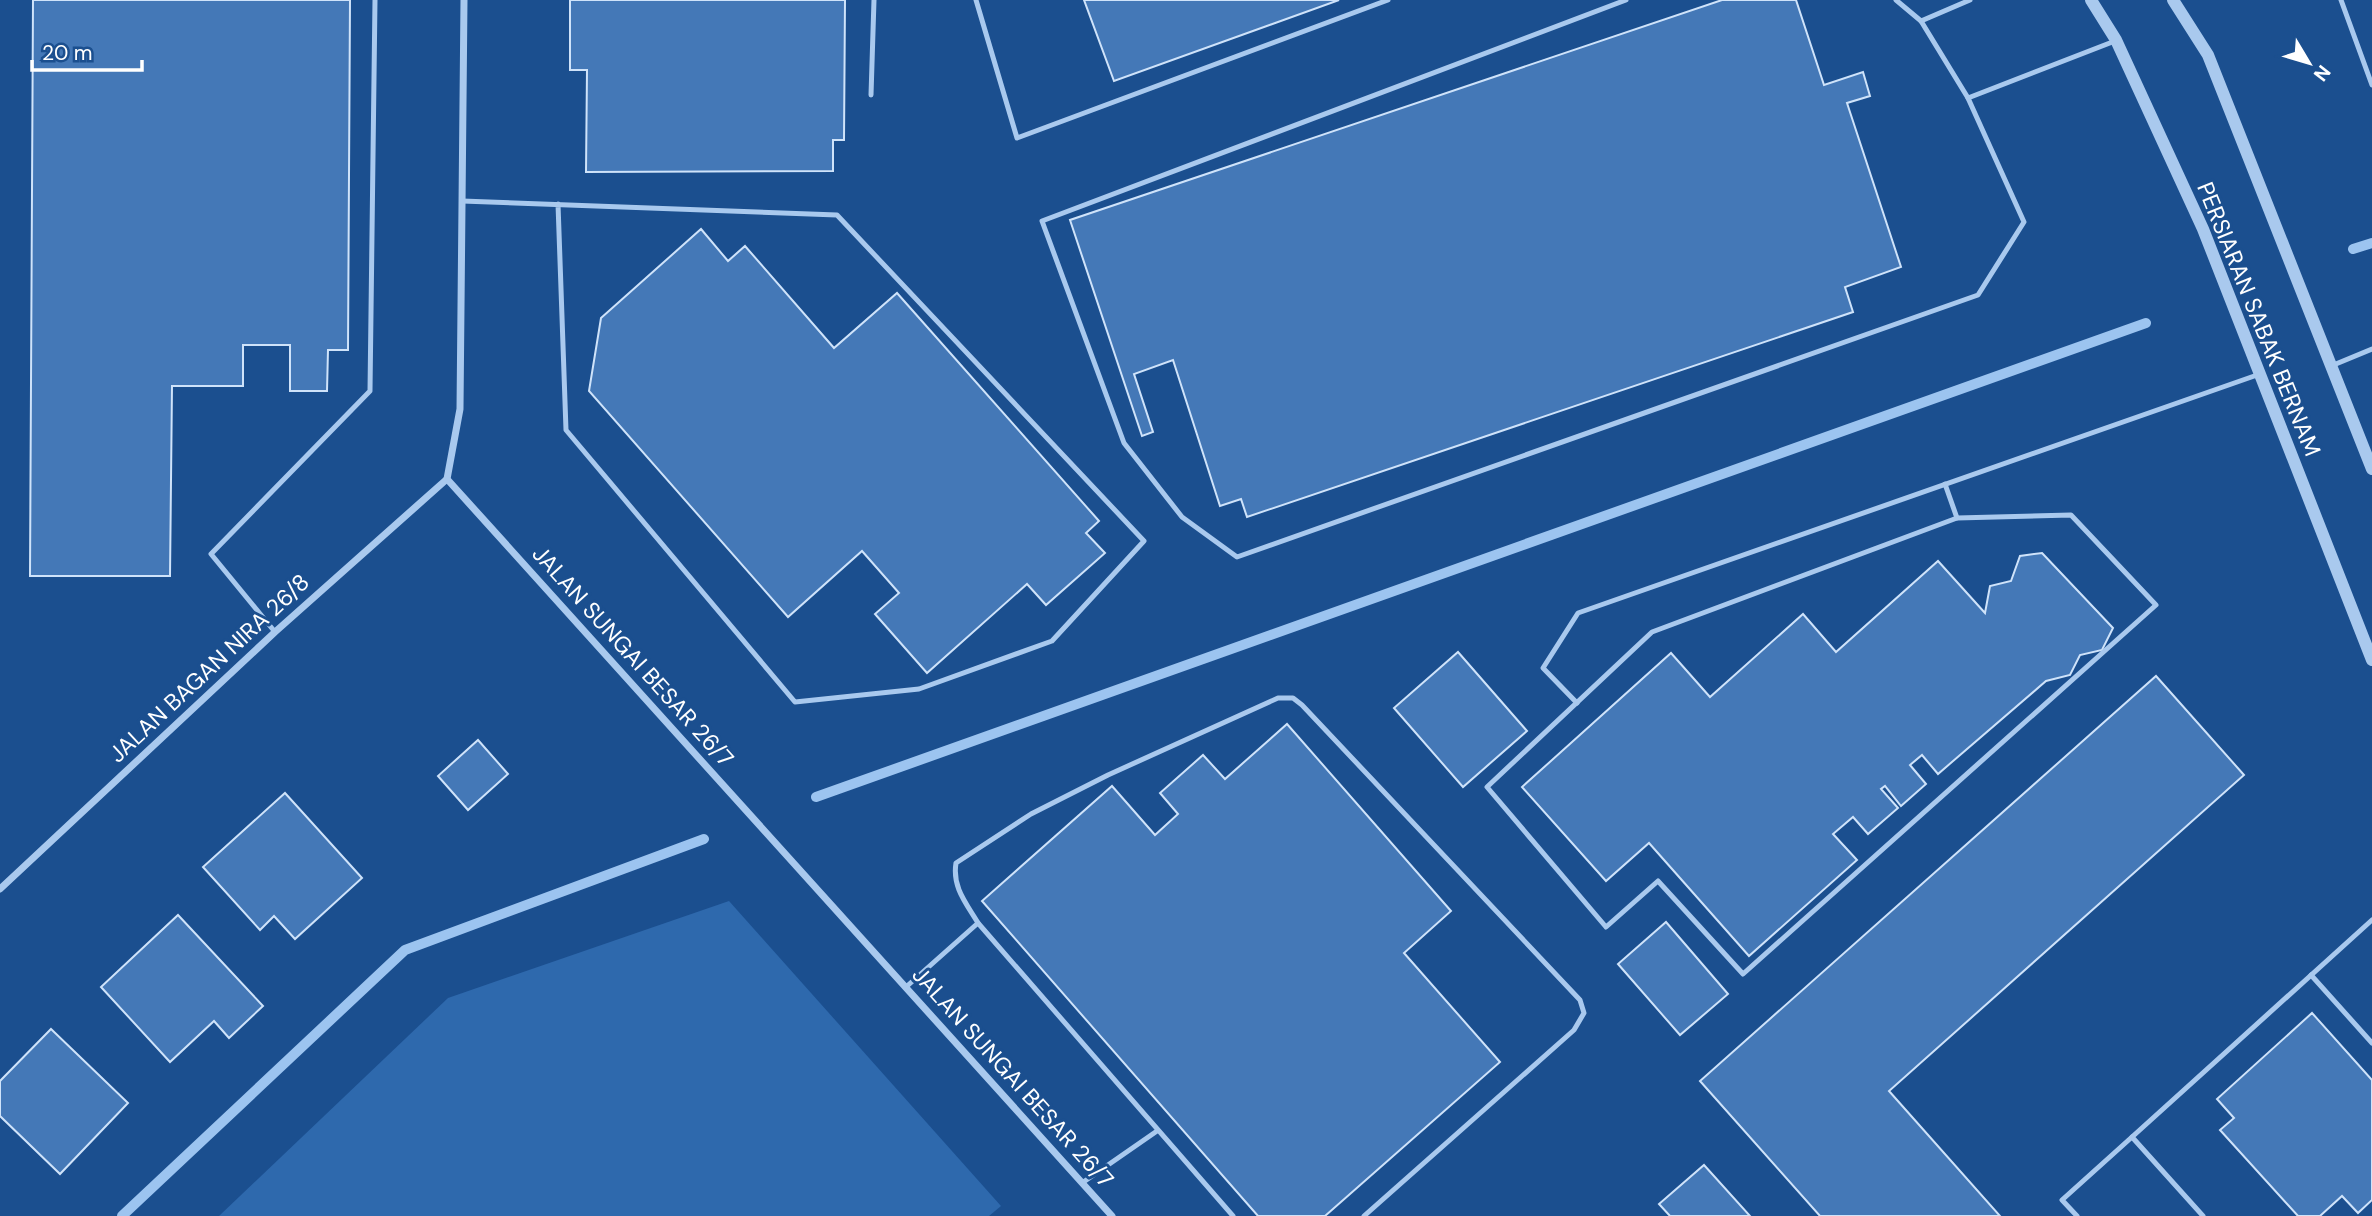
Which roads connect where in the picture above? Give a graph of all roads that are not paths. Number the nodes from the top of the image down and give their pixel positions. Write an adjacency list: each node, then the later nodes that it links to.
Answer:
1 (375, 0): 26 (lane)
2 (464, 0): 17 (street)
3 (874, 0): 15 (lane)
4 (976, 0): 5 (lane)
5 (1388, 0)
6 (1626, 0): 16 (lane)
7 (1896, 0): 12 (lane)
8 (1970, 0): 12 (lane)
9 (2091, 0): 13 (street, PERSIARAN SABAK BERNAM)
10 (2173, 0): 20 (street)
11 (2341, 0): 14 (lane)
12 (1921, 21): 16 (lane)
13 (2116, 40): 16 (lane); 21 (street, PERSIARAN SABAK BERNAM)
14 (2372, 85)
15 (871, 95)
16 (1968, 98)
17 (462, 201): 18 (lane); 23 (street)
18 (558, 204): 18 (lane)
19 (2372, 349): 20 (lane)
20 (2331, 366): 22 (street)
21 (2260, 374): 24 (lane); 27 (street, PERSIARAN SABAK BERNAM)
22 (2372, 469)
23 (447, 479): 26 (street, JALAN BAGAN NIRA 26/8); 33 (street, JALAN SUNGAI BESAR 26/7)
24 (1945, 484): 25 (lane); 28 (lane)
25 (1957, 518): 28 (lane); 28 (lane)
26 (275, 632): 29 (street, JALAN BAGAN NIRA 26/8)
27 (2372, 660)
28 (1577, 703)
29 (0, 889)
30 (2372, 920): 32 (lane)
31 (978, 923): 33 (lane); 35 (lane); 40 (lane)
32 (2311, 975): 34 (lane); 36 (lane)
33 (906, 987): 37 (street, JALAN SUNGAI BESAR 26/7)
34 (2372, 1043)
35 (1157, 1131): 37 (lane); 39 (lane)
36 (2132, 1137): 41 (lane); 42 (lane)
37 (1083, 1183): 38 (street, JALAN SUNGAI BESAR 26/7)
38 (1112, 1216)
39 (1233, 1216)
40 (1364, 1216)
41 (2077, 1216)
42 (2203, 1216)

